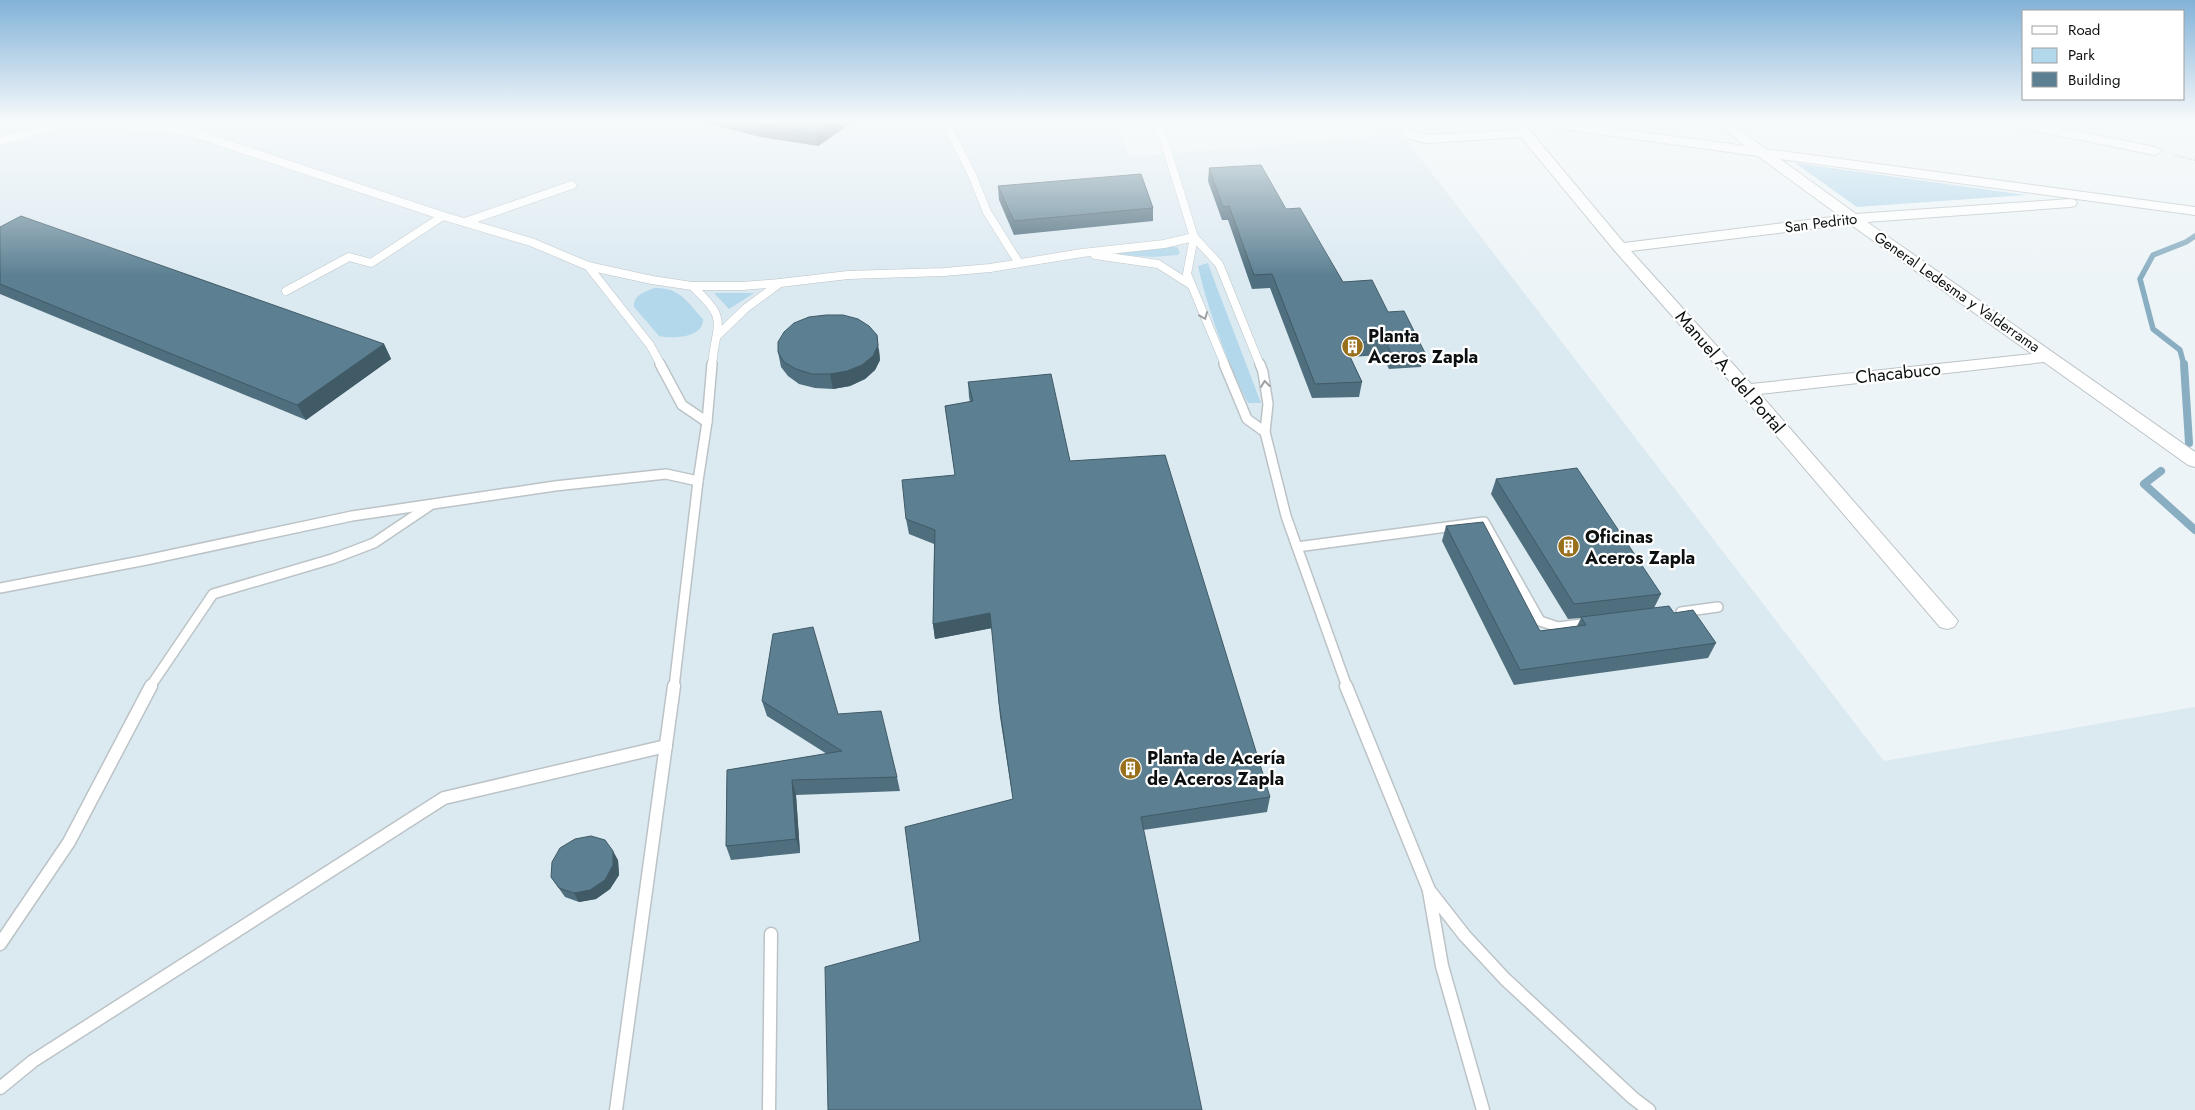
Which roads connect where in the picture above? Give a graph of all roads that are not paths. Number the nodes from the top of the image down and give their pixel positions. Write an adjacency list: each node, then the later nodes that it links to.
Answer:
1 (313, 173): 10 (lane)
2 (971, 173): 16 (lane)
3 (1174, 173): 13 (lane)
4 (1562, 173): 14 (street, Manuel A. del Portal)
5 (1791, 173): 11 (street, General Ledesma y Valderrama)
6 (1918, 173): 8 (street)
7 (572, 185): 12 (lane)
8 (2112, 200): 9 (street); 11 (street, San Pedrito)
9 (2195, 211)
10 (443, 216): 12 (lane); 21 (lane)
11 (1853, 219): 14 (street, San Pedrito); 23 (street, General Ledesma y Valderrama)
12 (465, 222): 17 (lane)
13 (1194, 237): 15 (lane); 20 (lane); 26 (lane, one-way to 13)
14 (1620, 248): 24 (street, Manuel A. del Portal)
15 (1082, 253): 16 (lane); 20 (lane)
16 (1020, 263): 18 (lane)
17 (588, 266): 19 (lane); 25 (lane)
18 (780, 283): 19 (lane); 22 (lane)
19 (692, 286): 22 (lane)
20 (1192, 286): 26 (lane, one-way to 26)
21 (286, 291)
22 (718, 335): 25 (lane)
23 (2048, 357): 24 (street, Chacabuco); 27 (street, General Ledesma y Valderrama)
24 (1747, 390): 34 (street, Manuel A. del Portal)
25 (706, 422): 28 (lane)
26 (1265, 432): 30 (lane)
27 (2195, 461)
28 (698, 481): 29 (lane); 36 (lane)
29 (433, 504): 31 (lane); 39 (lane)
30 (1297, 547): 35 (lane); 37 (lane)
31 (0, 588)
32 (1718, 607): 33 (lane)
33 (1674, 613)
34 (1947, 621)
35 (1598, 622)
36 (666, 746): 40 (lane); 41 (lane)
37 (1429, 890): 43 (lane); 44 (lane)
38 (771, 934): 42 (lane)
39 (0, 944)
40 (0, 1088)
41 (616, 1110)
42 (769, 1110)
43 (1483, 1110)
44 (1649, 1110)

